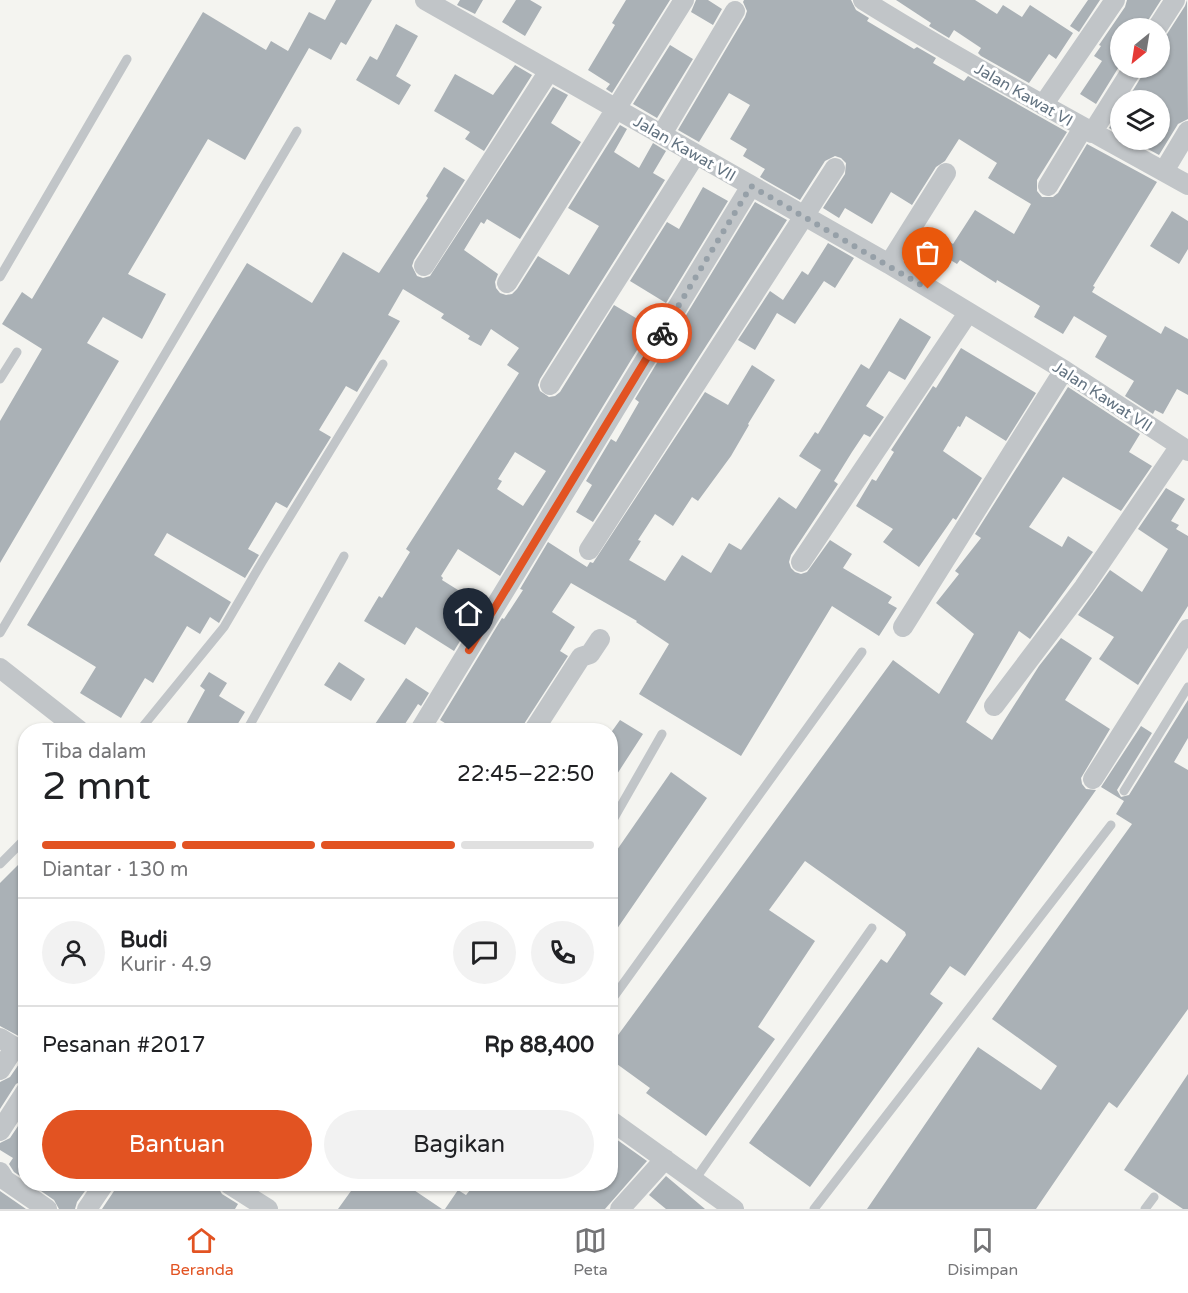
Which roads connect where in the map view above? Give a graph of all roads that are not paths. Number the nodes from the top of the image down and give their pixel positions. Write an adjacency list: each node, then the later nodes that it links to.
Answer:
1 (425, 0): 9 (street, Jalan Kawat VII)
2 (684, 0): 12 (street)
3 (863, 0): 11 (street, Jalan Kawat VI)
4 (1115, 0): 11 (street)
5 (1175, 0): 7 (street)
6 (735, 10): 16 (street)
7 (1163, 18)
8 (127, 59): 27 (lane)
9 (549, 71): 12 (street, Jalan Kawat VII); 26 (street)
10 (1126, 78): 13 (street)
11 (1043, 105): 13 (street, Jalan Kawat VI)
12 (615, 108): 16 (street, Jalan Kawat VII); 28 (street)
13 (1088, 130): 19 (street, Jalan Kawat VI); 23 (street)
14 (297, 131): 41 (lane)
15 (1188, 131): 19 (street)
16 (662, 134): 17 (street, Jalan Kawat VII)
17 (696, 154): 22 (street, Jalan Kawat VII); 34 (street)
18 (835, 168): 24 (street)
19 (1164, 171): 21 (street, Jalan Kawat VI)
20 (946, 173): 25 (street)
21 (1188, 185)
22 (751, 186): 24 (street, Jalan Kawat VII); 50 (street)
23 (1048, 186)
24 (804, 217): 25 (street, Jalan Kawat VII); 36 (street)
25 (889, 264): 29 (street, Jalan Kawat VII)
26 (424, 266)
27 (0, 277)
28 (507, 283)
29 (968, 313): 32 (street, Jalan Kawat VII); 38 (street)
30 (17, 352): 33 (lane)
31 (383, 364): 48 (lane)
32 (1064, 370): 35 (street, Jalan Kawat VII); 39 (street)
33 (0, 379)
34 (550, 385)
35 (1184, 448): 46 (street)
36 (589, 550)
37 (344, 556): 49 (lane)
38 (801, 562)
39 (903, 627)
40 (1188, 629): 53 (street)
41 (0, 633)
42 (600, 639): 51 (street)
43 (862, 652): 60 (lane)
44 (0, 668): 47 (street)
45 (1188, 687): 54 (lane)
46 (994, 706)
47 (70, 723)
48 (146, 723)
49 (251, 723)
50 (424, 723)
51 (539, 723)
52 (662, 734): 55 (lane)
53 (1093, 779)
54 (1124, 792)
55 (618, 811)
56 (1111, 825): 79 (lane)
57 (18, 846): 58 (lane)
58 (0, 864)
59 (872, 928): 68 (lane)
60 (618, 991)
61 (13, 1046): 62 (street)
62 (0, 1070)
63 (18, 1103): 65 (street)
64 (618, 1126): 66 (street)
65 (0, 1131)
66 (665, 1159): 68 (street); 77 (street)
67 (0, 1172): 69 (street)
68 (694, 1180): 78 (street)
69 (18, 1189)
70 (21, 1191): 74 (street)
71 (99, 1191): 75 (street)
72 (240, 1191): 76 (street)
73 (1154, 1197): 80 (lane)
74 (47, 1209)
75 (87, 1209)
76 (268, 1209)
77 (620, 1209)
78 (734, 1209)
79 (814, 1209)
80 (1145, 1209)

